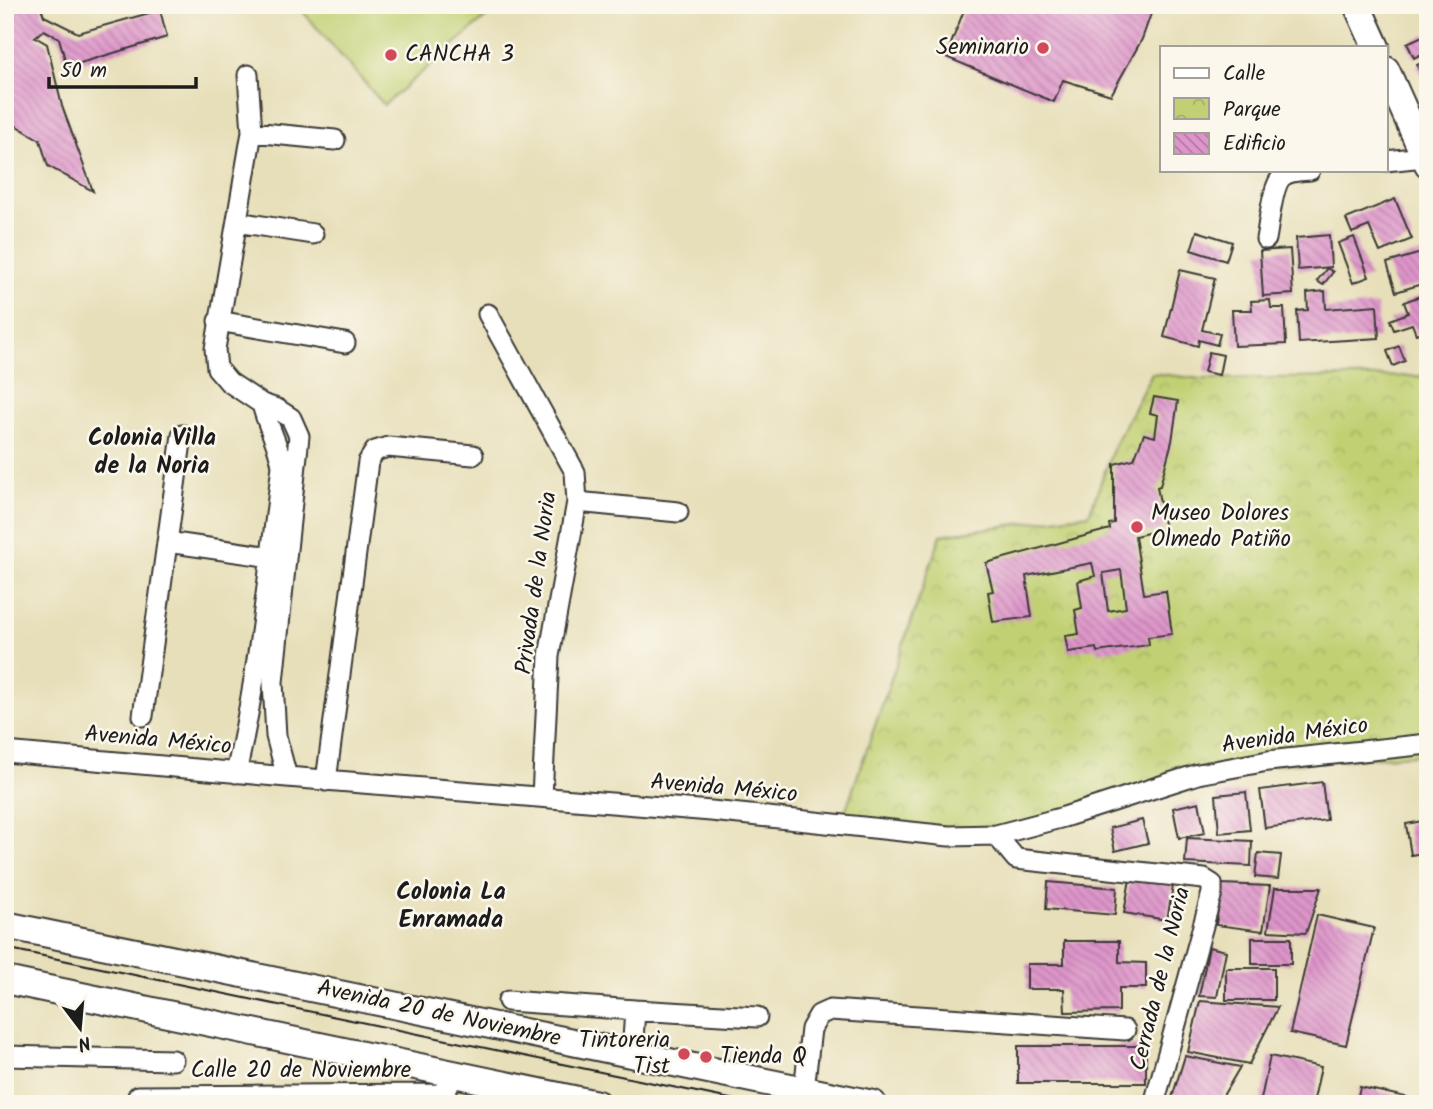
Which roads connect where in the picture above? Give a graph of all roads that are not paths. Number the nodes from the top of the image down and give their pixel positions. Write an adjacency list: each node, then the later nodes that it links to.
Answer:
1 (1357, 5): 2 (main road)
2 (1376, 46)
3 (248, 75): 5 (street)
4 (1388, 75): 8 (main road)
5 (252, 132): 6 (street); 10 (street)
6 (335, 140)
7 (1388, 161): 8 (street)
8 (1426, 161)
9 (1292, 172): 12 (street)
10 (237, 222): 11 (street); 14 (street)
11 (313, 234)
12 (1266, 239)
13 (488, 314): 18 (street, Privada de la Noria)
14 (218, 321): 15 (street); 20 (street)
15 (345, 343)
16 (182, 435): 21 (street)
17 (473, 456): 30 (street)
18 (577, 502): 19 (street); 31 (street, Privada de la Noria)
19 (678, 512)
20 (283, 517): 22 (street); 23 (street)
21 (167, 542): 22 (street); 25 (street)
22 (271, 557): 23 (street)
23 (272, 608): 24 (street)
24 (263, 680): 28 (street); 29 (street)
25 (143, 716)
26 (1428, 744): 32 (street, Avenida México)
27 (5, 752): 28 (street, Avenida México)
28 (236, 773): 29 (street, Avenida México)
29 (286, 777): 30 (street, Avenida México)
30 (326, 781): 31 (street, Avenida México)
31 (542, 797): 32 (street, Avenida México)
32 (996, 835): 47 (street, Cerrada de la Noria)
33 (5, 925): 39 (main road, Avenida 20 de Noviembre)
34 (5, 980): 42 (main road)
35 (508, 1000): 36 (street)
36 (635, 1010): 37 (street); 39 (street)
37 (757, 1017)
38 (1125, 1030): 43 (street)
39 (632, 1054): 43 (main road, Avenida 20 de Noviembre)
40 (5, 1056): 41 (street)
41 (173, 1060)
42 (454, 1074): 44 (street, Calle 20 de Noviembre); 45 (main road)
43 (804, 1090): 46 (main road, Avenida 20 de Noviembre)
44 (138, 1096)
45 (597, 1104)
46 (873, 1104)
47 (1154, 1104)

